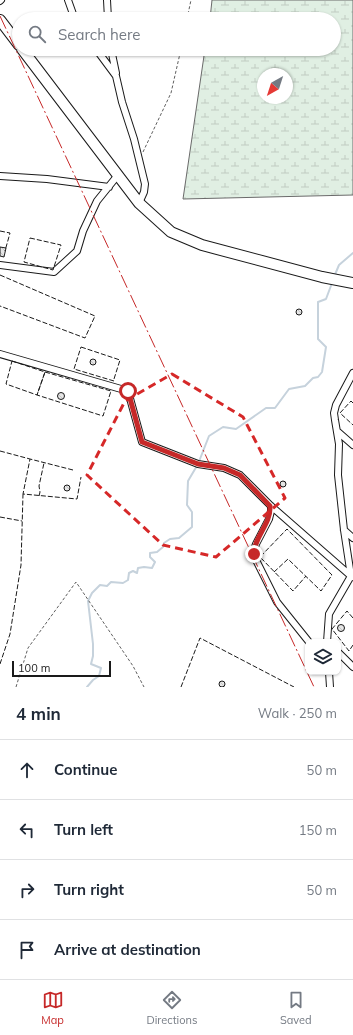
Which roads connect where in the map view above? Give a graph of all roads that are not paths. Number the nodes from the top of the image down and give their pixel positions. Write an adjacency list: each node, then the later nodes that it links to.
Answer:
1 (68, 0): 3 (street)
2 (107, 0): 4 (street)
3 (72, 12)
4 (108, 12)
5 (0, 20): 6 (highway)
6 (12, 36)
7 (27, 56): 12 (highway)
8 (101, 56): 10 (street)
9 (112, 56): 10 (street)
10 (116, 76): 14 (street)
11 (0, 176): 13 (street)
12 (118, 176): 13 (street); 14 (highway)
13 (109, 187): 15 (street)
14 (139, 203): 16 (highway)
15 (0, 265)
16 (353, 283)
17 (0, 354): 21 (street)
18 (353, 373): 19 (street)
19 (337, 431): 20 (street); 22 (street)
20 (353, 445)
21 (270, 506): 24 (street); 25 (street)
22 (344, 530): 23 (street); 24 (street)
23 (353, 538)
24 (352, 577): 26 (street)
25 (307, 639)
26 (328, 639)
27 (341, 655): 28 (street)
28 (353, 667)
29 (328, 675): 30 (street)
30 (330, 687)

